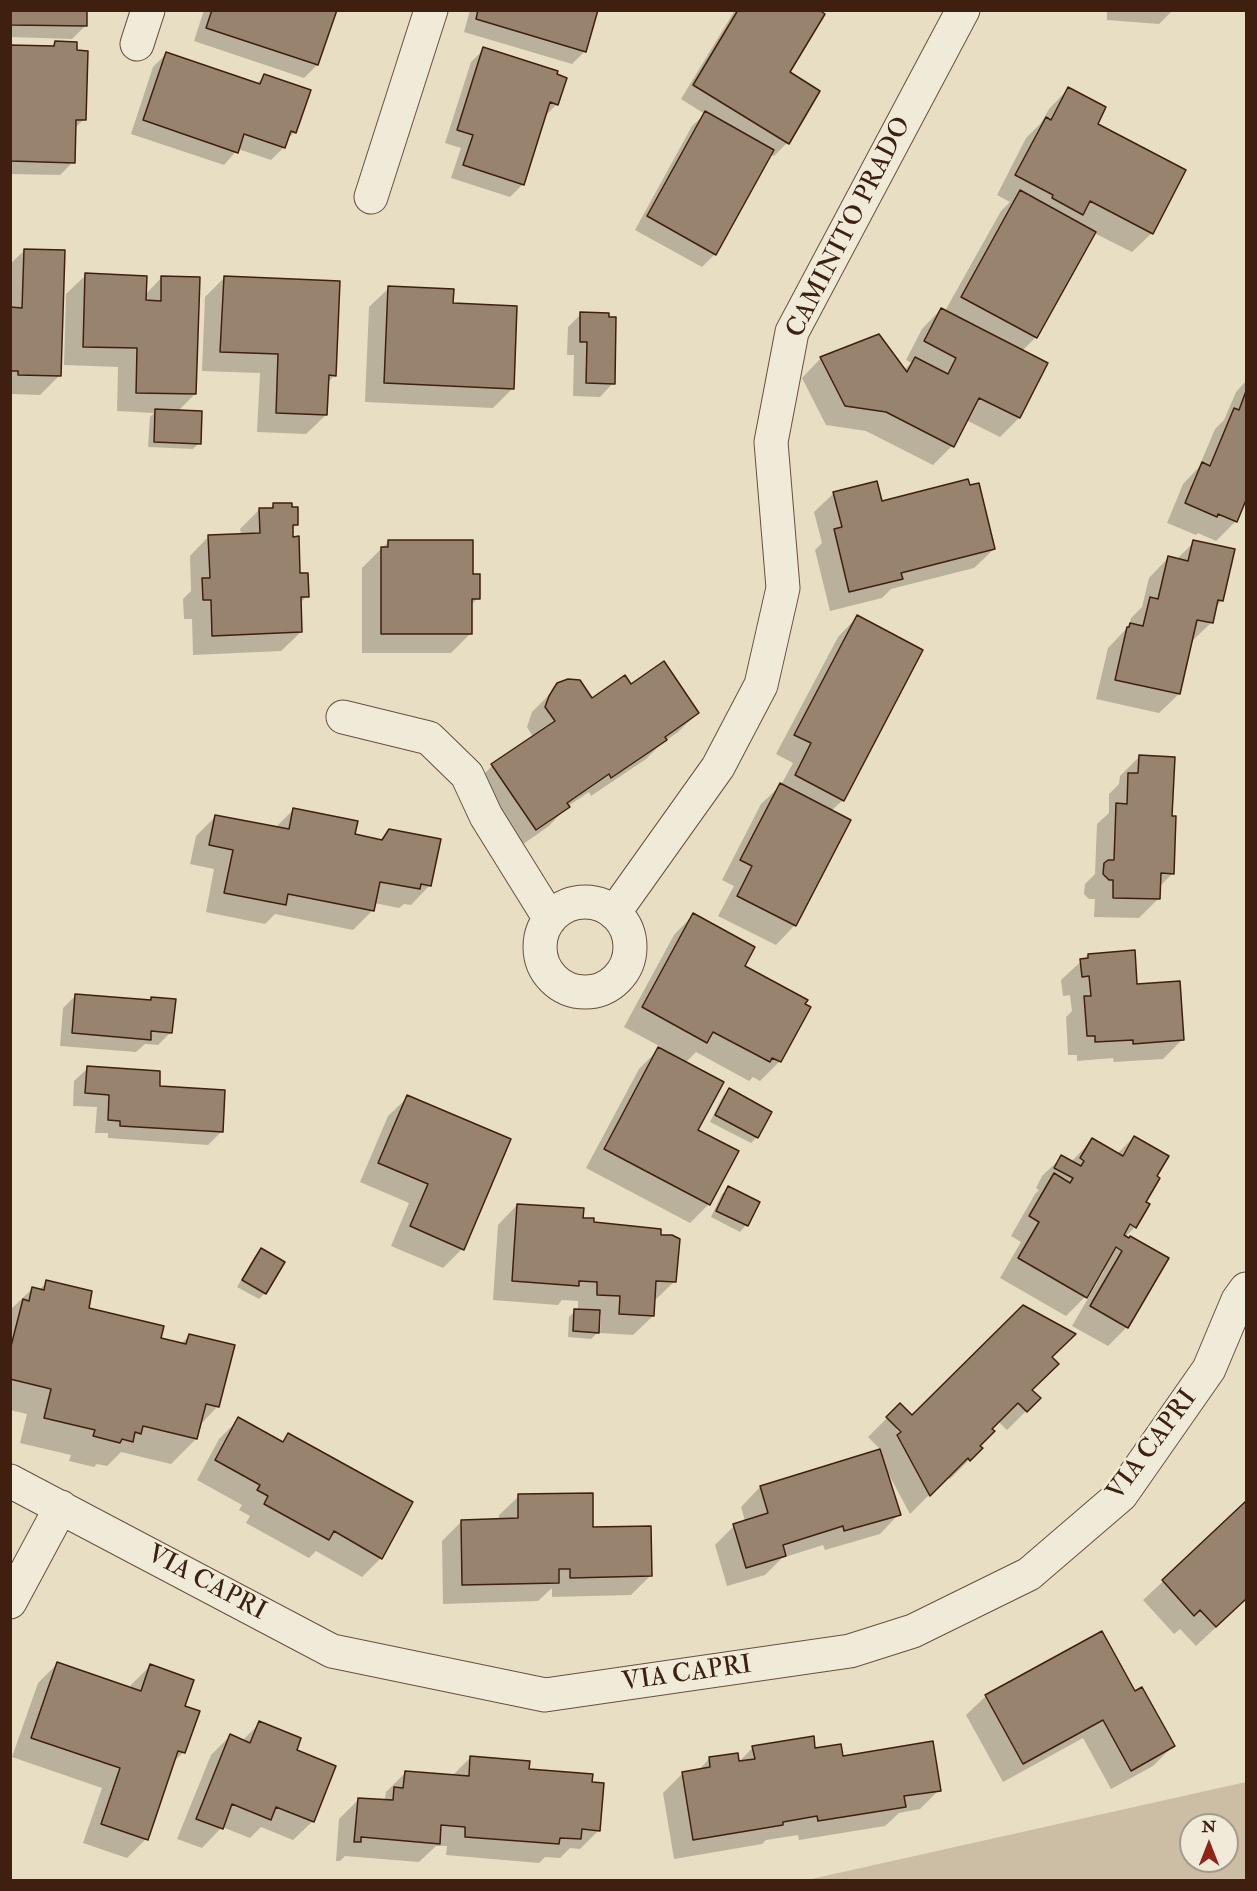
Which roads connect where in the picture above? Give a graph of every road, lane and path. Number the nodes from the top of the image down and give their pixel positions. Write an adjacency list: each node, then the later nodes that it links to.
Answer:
1 (148, 10): 4 (street)
2 (430, 10): 5 (street)
3 (963, 10): 7 (street, CAMINITO PRADO)
4 (137, 44)
5 (371, 197)
6 (343, 717): 8 (street)
7 (614, 913): 8 (street); 8 (street)
8 (550, 919)
9 (1246, 1289): 11 (street, VIA CAPRI)
10 (10, 1481): 11 (street, VIA CAPRI)
11 (61, 1507): 12 (street)
12 (10, 1602)

